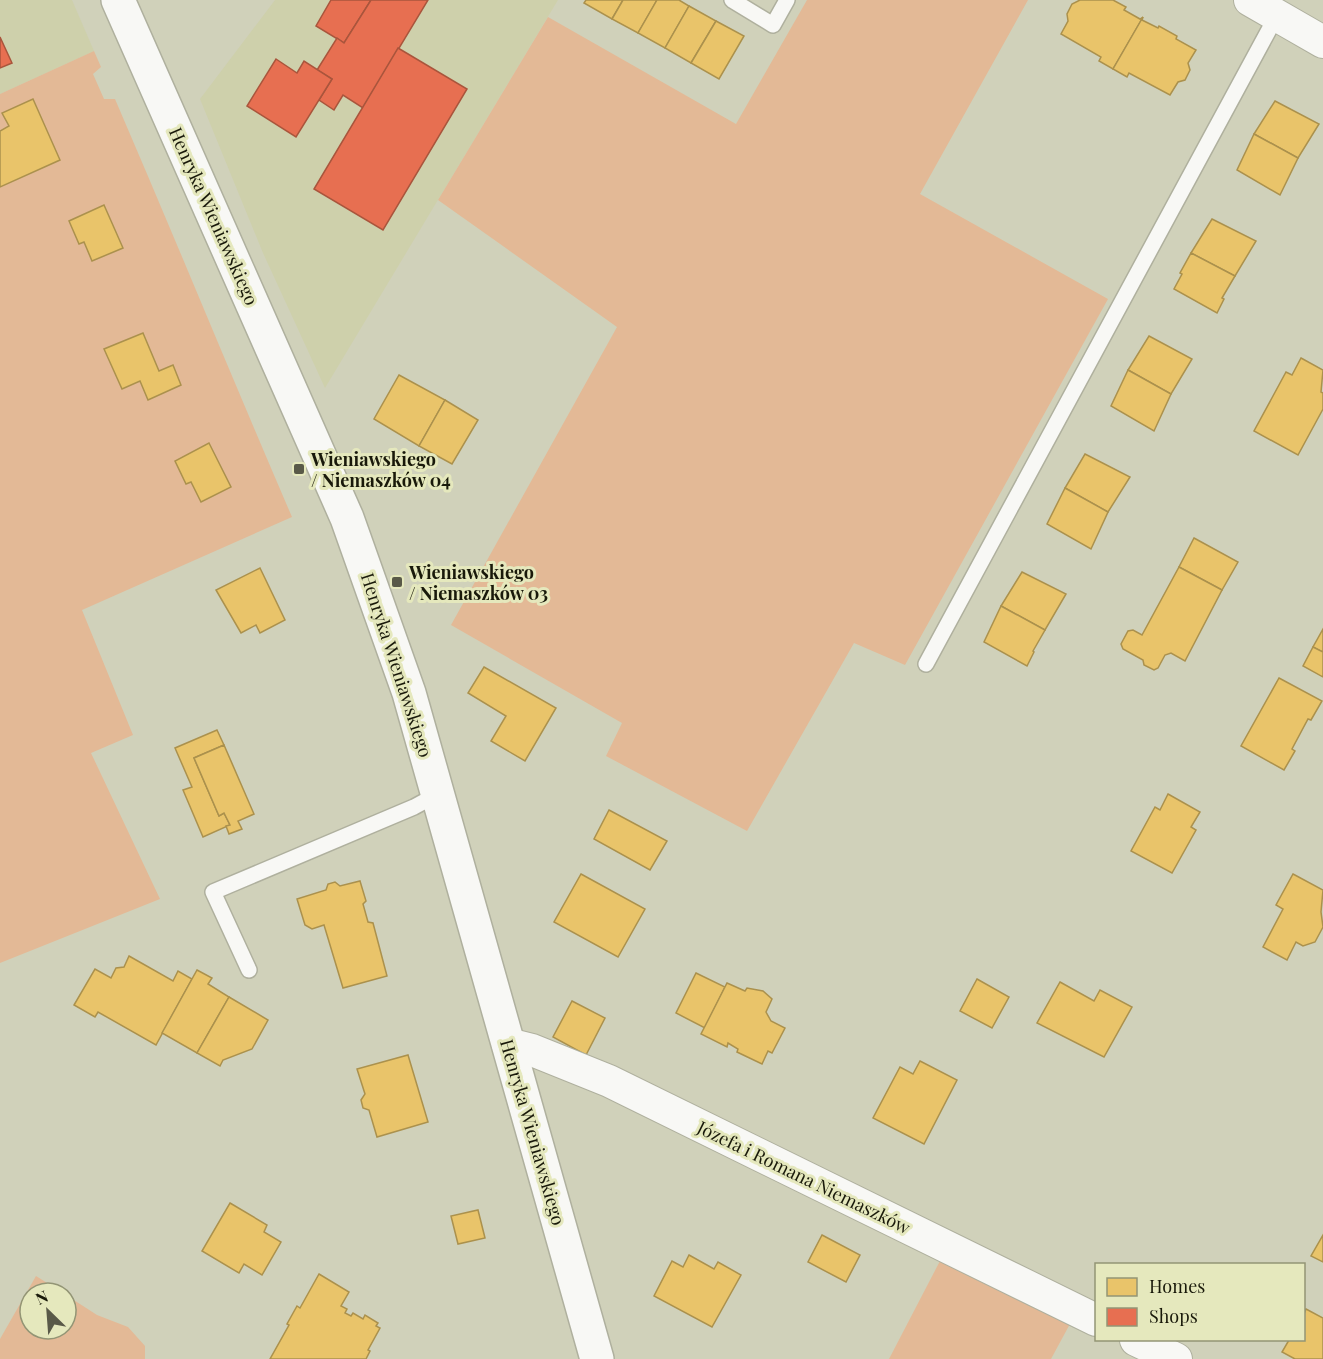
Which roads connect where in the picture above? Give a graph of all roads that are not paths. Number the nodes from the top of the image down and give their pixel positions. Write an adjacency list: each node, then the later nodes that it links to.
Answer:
1 (118, 0): 8 (street, Henryka Wieniawskiego)
2 (732, 0): 3 (lane)
3 (787, 0)
4 (1250, 0): 5 (street)
5 (1277, 15): 6 (street); 7 (lane)
6 (1323, 42)
7 (926, 664)
8 (438, 794): 9 (lane); 10 (street, Henryka Wieniawskiego)
9 (249, 970)
10 (508, 1044): 11 (street, Józefa i Romana Niemaszków); 13 (street, Henryka Wieniawskiego)
11 (1095, 1320)
12 (1138, 1341): 14 (street)
13 (597, 1359)
14 (1176, 1359)

